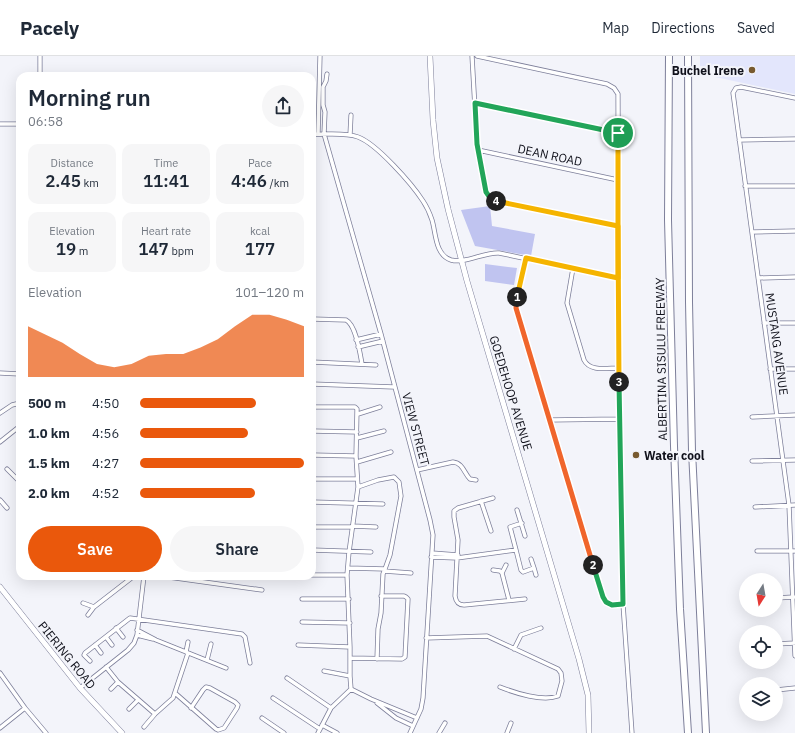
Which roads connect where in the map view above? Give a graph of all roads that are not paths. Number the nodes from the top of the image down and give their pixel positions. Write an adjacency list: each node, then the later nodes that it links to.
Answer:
1 (40, 56): 8 (street)
2 (320, 56): 16 (street)
3 (430, 56): 29 (main road, GOEDEHOOP AVENUE)
4 (472, 56): 11 (street)
5 (477, 56): 15 (street)
6 (669, 56): 201 (highway, ALBERTINA SISULU FREEWAY)
7 (688, 56): 202 (highway)
8 (40, 72)
9 (326, 74): 17 (street, VIEW STREET)
10 (795, 98): 20 (street, MUSTANG AVENUE)
11 (475, 103): 15 (street); 21 (street)
12 (351, 115): 18 (street)
13 (0, 124): 14 (street)
14 (16, 124)
15 (618, 133): 22 (street)
16 (318, 134): 17 (street)
17 (324, 134): 18 (street); 37 (street, VIEW STREET)
18 (350, 135): 29 (street)
19 (795, 139): 20 (street)
20 (739, 140): 23 (street, MUSTANG AVENUE)
21 (478, 150): 22 (street, DEAN ROAD); 25 (street)
22 (618, 180): 25 (street)
23 (745, 186): 24 (street); 27 (street, MUSTANG AVENUE)
24 (795, 186)
25 (618, 226): 32 (street)
26 (795, 231): 27 (street)
27 (752, 232): 33 (street, MUSTANG AVENUE)
28 (526, 258): 29 (street); 30 (street); 60 (street)
29 (461, 260): 199 (main road, GOEDEHOOP AVENUE)
30 (573, 268): 32 (street); 44 (street)
31 (795, 277): 33 (street)
32 (618, 278): 44 (street)
33 (758, 278): 35 (street, MUSTANG AVENUE)
34 (316, 319): 38 (street)
35 (764, 323): 36 (street); 45 (street, MUSTANG AVENUE)
36 (795, 323)
37 (381, 334): 38 (street); 39 (street, VIEW STREET)
38 (356, 340): 40 (street)
39 (382, 341): 40 (street); 50 (street, VIEW STREET)
40 (358, 347): 42 (street)
41 (316, 362): 42 (street)
42 (362, 364): 43 (street)
43 (376, 365)
44 (619, 368): 59 (street)
45 (770, 369): 46 (street); 56 (street, MUSTANG AVENUE)
46 (795, 369)
47 (0, 374): 48 (street)
48 (16, 374)
49 (316, 384): 50 (street)
50 (394, 387): 75 (street, VIEW STREET)
51 (16, 406): 54 (street)
52 (316, 407): 55 (street)
53 (380, 407): 55 (street)
54 (0, 413)
55 (358, 414): 64 (street)
56 (776, 415): 57 (street); 58 (street); 72 (street, MUSTANG AVENUE)
57 (795, 415)
58 (752, 417)
59 (619, 419): 60 (street); 131 (street)
60 (550, 420): 131 (street)
61 (16, 429): 66 (street)
62 (384, 430): 65 (street)
63 (316, 431): 64 (street)
64 (357, 432): 65 (street)
65 (357, 438): 69 (street)
66 (0, 442)
67 (391, 452): 73 (street)
68 (316, 455): 69 (street)
69 (356, 456): 73 (street)
70 (795, 460): 72 (street)
71 (752, 461): 72 (street)
72 (782, 461): 87 (street, MUSTANG AVENUE)
73 (357, 462): 78 (street)
74 (7, 469): 76 (street)
75 (416, 470): 79 (street); 103 (street, VIEW STREET)
76 (16, 479)
77 (316, 479): 78 (street)
78 (357, 479): 80 (street)
79 (476, 480)
80 (358, 487): 85 (street); 111 (street)
81 (493, 498): 83 (street)
82 (0, 500): 90 (street)
83 (481, 501): 96 (street); 106 (street)
84 (316, 502): 85 (street)
85 (356, 503): 86 (street); 94 (street)
86 (383, 504)
87 (789, 505): 88 (street); 89 (street); 100 (street, MUSTANG AVENUE)
88 (795, 505)
89 (755, 507)
90 (7, 508)
91 (517, 510): 92 (street)
92 (522, 523): 97 (street); 99 (street)
93 (316, 527): 94 (street)
94 (352, 527): 95 (street); 101 (street)
95 (376, 527)
96 (491, 531)
97 (525, 536)
98 (316, 550): 101 (street)
99 (516, 550): 106 (street); 110 (street)
100 (793, 551): 104 (street); 124 (street, MUSTANG AVENUE)
101 (349, 552): 102 (street); 109 (street)
102 (371, 552)
103 (432, 552): 105 (street, VIEW STREET); 106 (street)
104 (757, 552)
105 (432, 557): 106 (street); 143 (street, VIEW STREET)
106 (459, 557): 129 (street)
107 (531, 559): 110 (street)
108 (506, 565): 114 (street)
109 (348, 568): 111 (street); 116 (street)
110 (534, 568): 117 (street)
111 (385, 570): 113 (street); 123 (street)
112 (493, 570): 114 (street)
113 (411, 573)
114 (502, 573): 129 (street)
115 (316, 575): 116 (street)
116 (347, 575): 127 (street)
117 (536, 575)
118 (129, 580): 132 (street)
119 (144, 580): 134 (street)
120 (189, 580): 122 (street)
121 (0, 587): 170 (main road, PIERING ROAD)
122 (262, 590)
123 (381, 596): 158 (street); 158 (street)
124 (794, 597): 125 (street); 146 (street, MUSTANG AVENUE)
125 (783, 598)
126 (302, 599): 127 (street)
127 (349, 599): 136 (street)
128 (525, 599): 129 (street)
129 (509, 600)
130 (83, 602): 132 (street)
131 (623, 604): 200 (street)
132 (94, 607): 133 (street)
133 (88, 615)
134 (139, 620): 137 (street); 139 (street); 161 (street)
135 (302, 622): 136 (street)
136 (350, 623): 152 (street)
137 (116, 628): 141 (street); 142 (street)
138 (541, 628): 153 (street)
139 (137, 630): 140 (street); 144 (street)
140 (137, 635): 144 (street); 162 (street)
141 (106, 637): 149 (street); 150 (street)
142 (123, 637)
143 (426, 638): 153 (street); 185 (street, VIEW STREET)
144 (156, 640): 155 (street)
145 (188, 642): 155 (street)
146 (795, 643): 148 (street); 156 (street, MUSTANG AVENUE)
147 (211, 644): 159 (street)
148 (783, 644)
149 (95, 645): 154 (street); 160 (street)
150 (112, 645)
151 (298, 645): 152 (street)
152 (350, 647): 157 (street)
153 (514, 648): 169 (street)
154 (101, 653)
155 (187, 653): 159 (street); 175 (street)
156 (795, 656)
157 (350, 658): 158 (street); 166 (street)
158 (377, 659)
159 (207, 660): 163 (street)
160 (90, 661)
161 (250, 663)
162 (106, 667): 168 (street); 170 (street)
163 (226, 668)
164 (324, 671): 166 (street)
165 (0, 673): 179 (street)
166 (350, 676): 173 (street)
167 (287, 678): 181 (street)
168 (118, 682): 172 (street); 178 (street)
169 (500, 687)
170 (80, 688): 193 (main road, PIERING ROAD)
171 (795, 688): 174 (street)
172 (111, 689)
173 (352, 689): 177 (street); 181 (street)
174 (783, 689)
175 (175, 693): 180 (street); 183 (street)
176 (273, 698): 191 (street)
177 (371, 699): 185 (street); 188 (street)
178 (138, 700): 182 (street); 183 (street)
179 (25, 708): 189 (street); 192 (street)
180 (191, 708): 180 (street)
181 (331, 708): 191 (street)
182 (129, 709)
183 (155, 714): 190 (street)
184 (262, 718): 194 (street)
185 (417, 718): 188 (street, VIEW STREET)
186 (445, 723): 197 (street)
187 (511, 723): 198 (street)
188 (413, 726): 196 (street, VIEW STREET)
189 (0, 728)
190 (144, 728)
191 (320, 729): 195 (street)
192 (46, 733)
193 (122, 733)
194 (284, 733)
195 (338, 733)
196 (410, 733)
197 (439, 733)
198 (507, 733)
199 (589, 733)
200 (632, 733)
201 (688, 733)
202 (706, 733)

